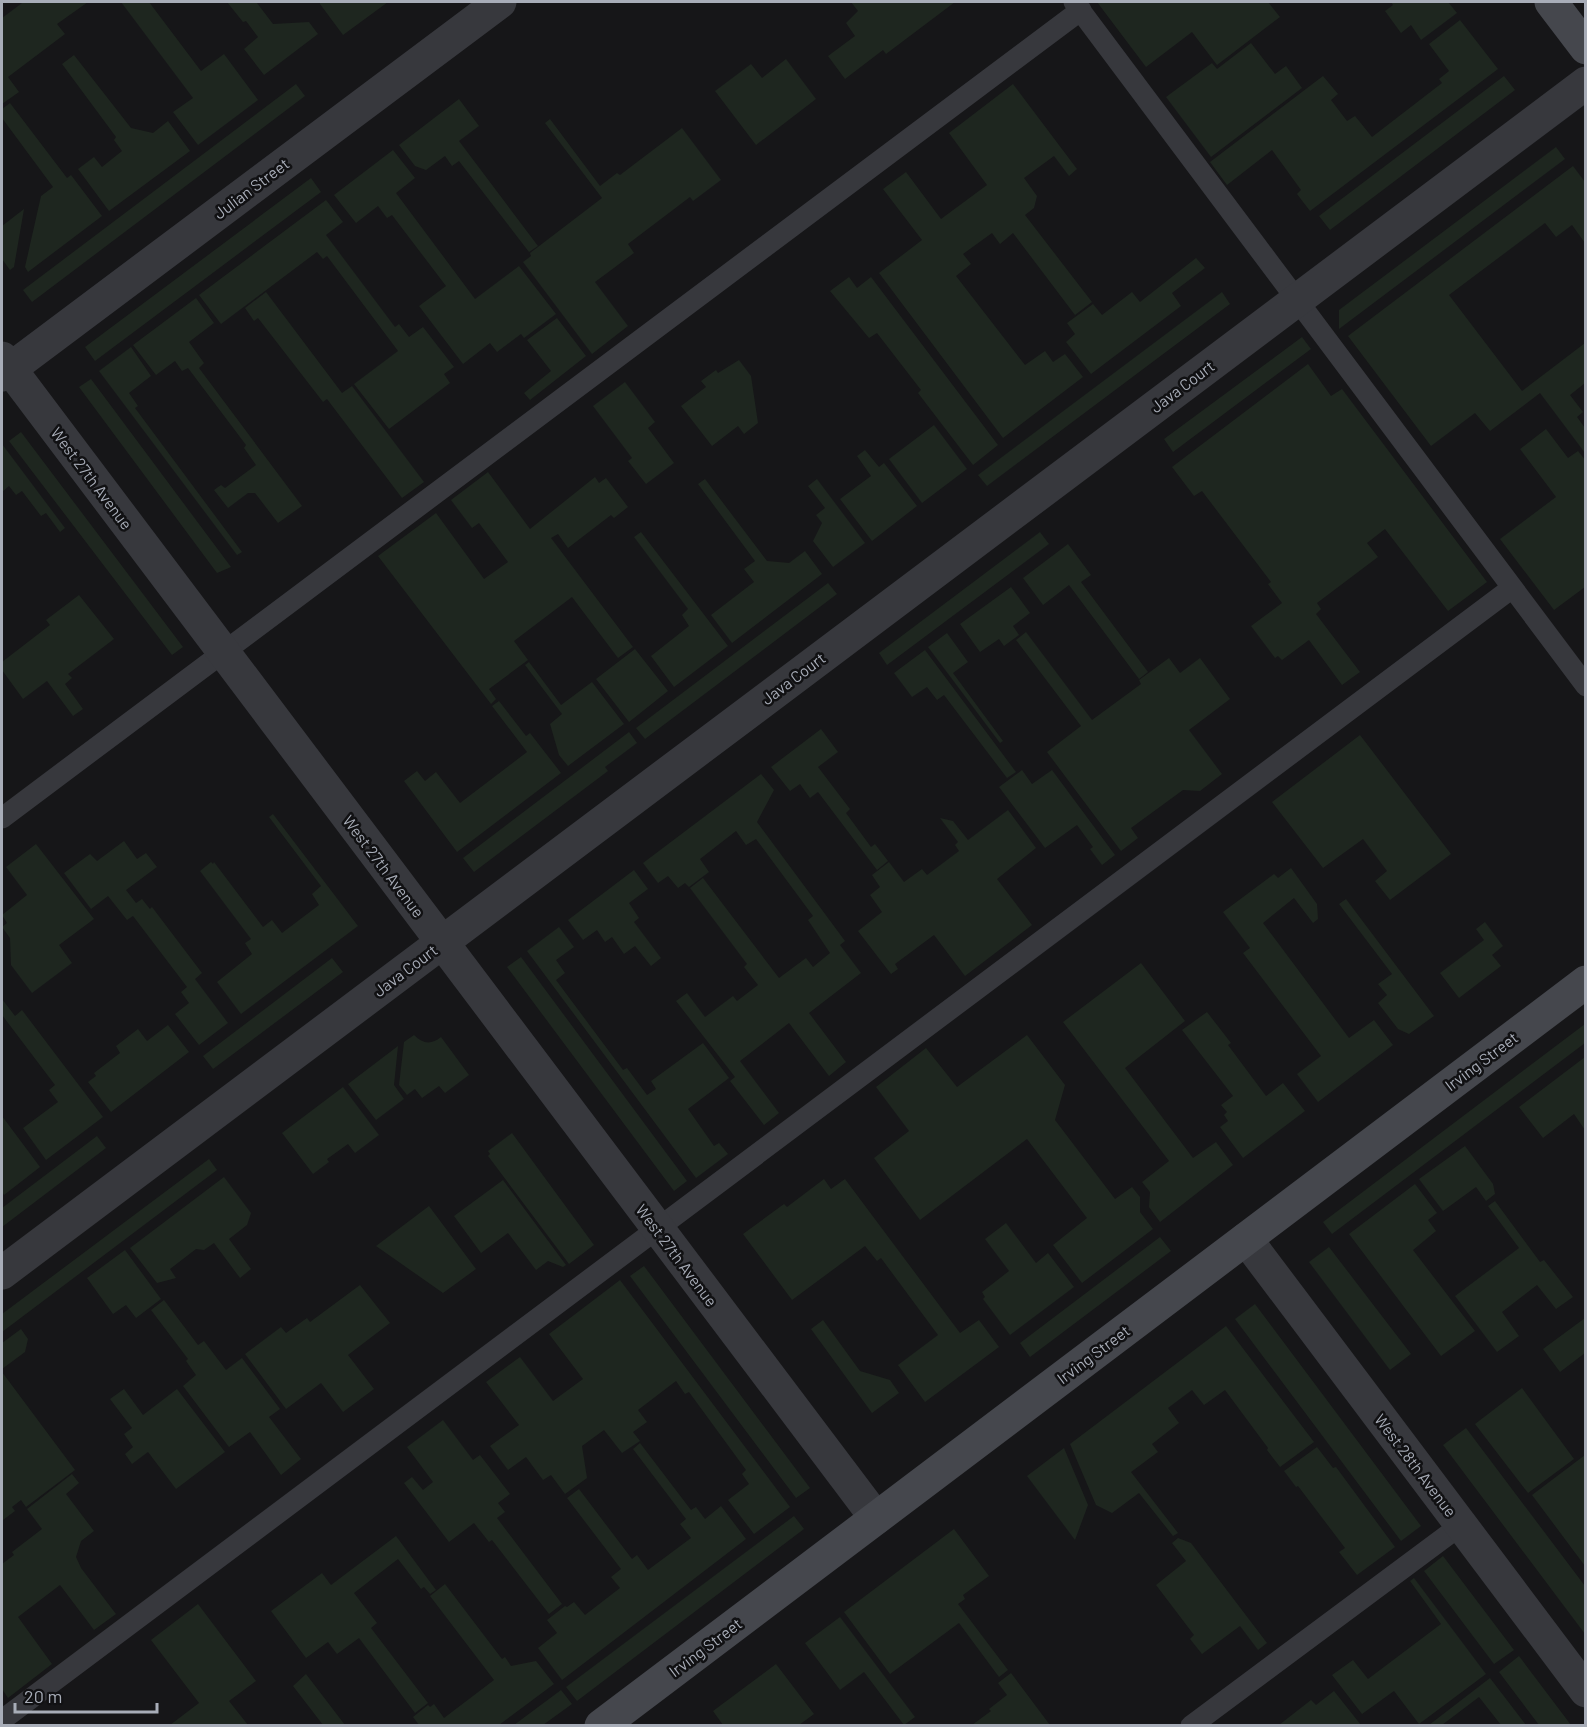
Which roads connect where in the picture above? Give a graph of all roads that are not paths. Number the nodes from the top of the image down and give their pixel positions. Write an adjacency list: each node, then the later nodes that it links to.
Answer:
1 (500, 2): 7 (street, Julian Street)
2 (1551, 2): 4 (street)
3 (1077, 6): 6 (lane); 9 (lane)
4 (1586, 48)
5 (1586, 82): 6 (street, Java Court)
6 (1297, 300): 8 (lane); 12 (street, Java Court)
7 (4, 367): 9 (street, West 27th Avenue)
8 (1512, 588): 10 (lane); 14 (lane)
9 (223, 652): 11 (lane); 12 (street, West 27th Avenue)
10 (1586, 686)
11 (2, 818)
12 (442, 942): 14 (street, West 27th Avenue); 16 (street, Java Court)
13 (1586, 982): 15 (street, Irving Street)
14 (657, 1228): 17 (street, West 27th Avenue); 20 (lane)
15 (1246, 1239): 17 (street, Irving Street); 18 (street, West 28th Avenue)
16 (2, 1273)
17 (876, 1518): 21 (street, Irving Street)
18 (1461, 1525): 19 (street, West 28th Avenue); 22 (lane)
19 (1586, 1691)
20 (2, 1720)
21 (601, 1725)
22 (1191, 1725)

